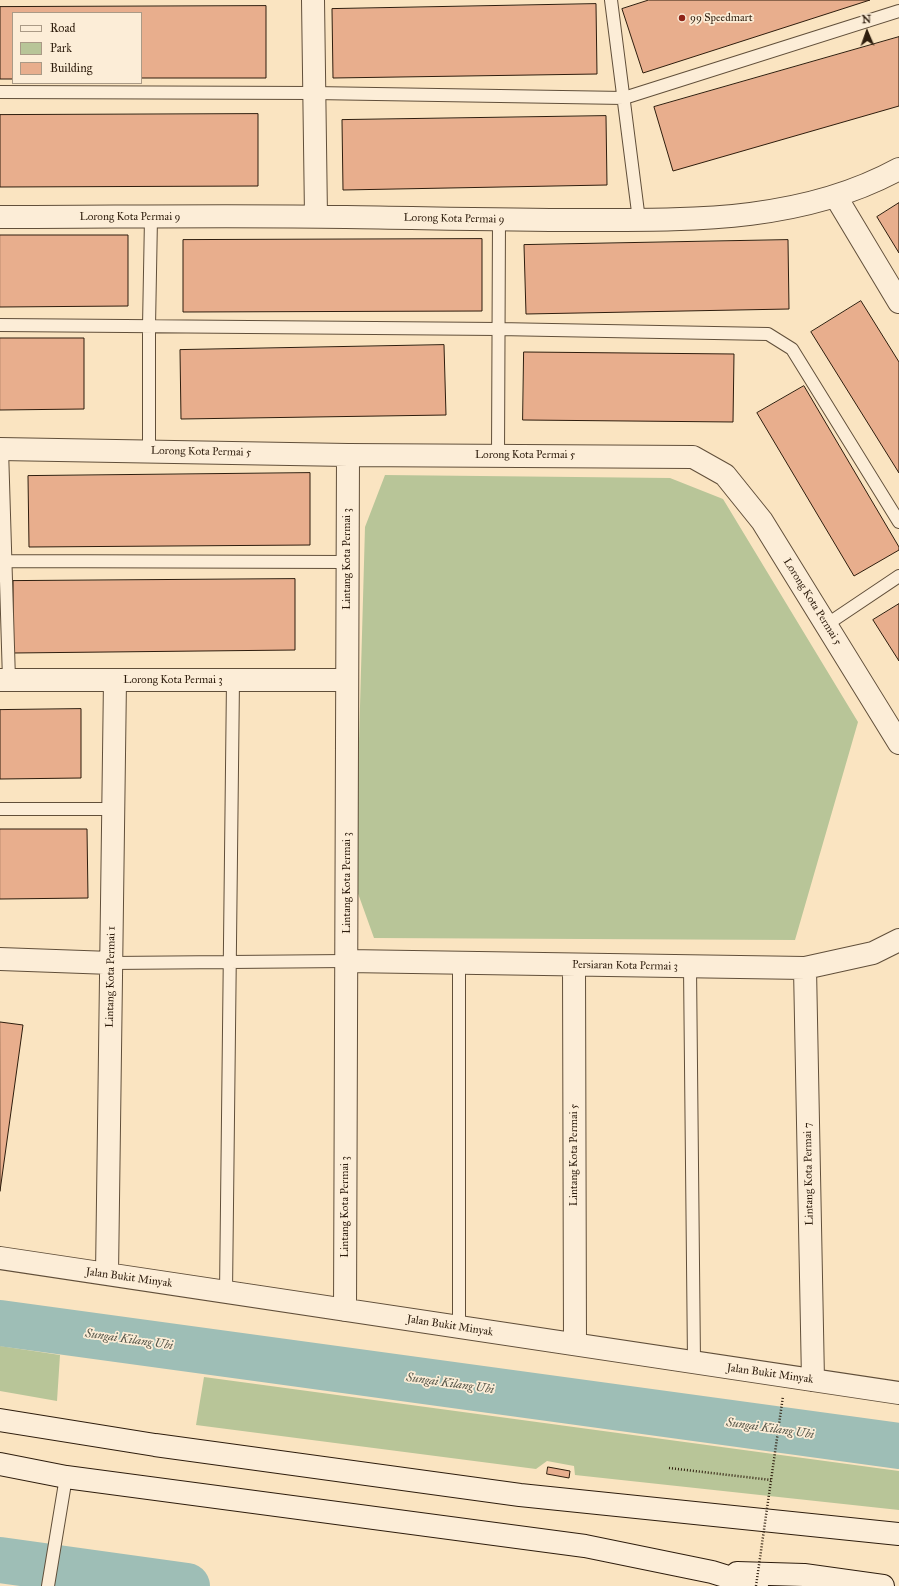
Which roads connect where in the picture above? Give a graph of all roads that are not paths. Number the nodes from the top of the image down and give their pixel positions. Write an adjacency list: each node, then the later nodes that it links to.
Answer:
1 (313, 0): 5 (street)
2 (611, 0): 6 (lane)
3 (899, 11): 6 (lane)
4 (0, 92): 5 (lane)
5 (314, 94): 6 (lane); 9 (street)
6 (624, 98): 13 (lane)
7 (899, 169): 8 (street, Lorong Kota Permai 9)
8 (836, 197): 13 (street, Lorong Kota Permai 9); 14 (street)
9 (316, 216): 11 (street, Lorong Kota Permai 9); 12 (street, Lorong Kota Permai 9)
10 (0, 217): 11 (street, Lorong Kota Permai 9)
11 (151, 218): 16 (lane)
12 (499, 220): 13 (street, Lorong Kota Permai 9); 17 (lane)
13 (639, 220)
14 (899, 302)
15 (0, 325): 16 (lane)
16 (149, 326): 17 (lane); 19 (lane)
17 (498, 328): 21 (lane); 22 (lane)
18 (1, 449): 19 (street, Lorong Kota Permai 5); 23 (lane)
19 (149, 451): 20 (street, Lorong Kota Permai 5)
20 (348, 455): 21 (street, Lorong Kota Permai 5); 24 (street, Lintang Kota Permai 3)
21 (498, 455): 26 (street, Lorong Kota Permai 5)
22 (899, 522)
23 (3, 562): 24 (lane); 27 (lane)
24 (347, 562): 30 (street, Lintang Kota Permai 3)
25 (899, 576): 26 (lane)
26 (826, 625): 31 (street, Lorong Kota Permai 5)
27 (4, 680): 28 (street, Lorong Kota Permai 3)
28 (115, 680): 29 (street, Lorong Kota Permai 3); 33 (street, Lintang Kota Permai 1)
29 (233, 680): 30 (street, Lorong Kota Permai 3); 37 (lane)
30 (347, 680): 36 (street, Lintang Kota Permai 3)
31 (899, 743)
32 (0, 809): 33 (lane)
33 (113, 809): 38 (street, Lintang Kota Permai 1)
34 (899, 940): 42 (street, Persiaran Kota Permai 3)
35 (0, 959): 38 (street)
36 (347, 961): 37 (lane); 39 (street, Persiaran Kota Permai 3); 46 (street, Lintang Kota Permai 3)
37 (229, 962): 38 (lane); 45 (lane)
38 (111, 963): 44 (street, Lintang Kota Permai 1)
39 (459, 963): 40 (street, Persiaran Kota Permai 3); 47 (lane)
40 (574, 965): 41 (street, Persiaran Kota Permai 3); 48 (street, Lintang Kota Permai 5)
41 (690, 967): 42 (street, Persiaran Kota Permai 3); 49 (lane)
42 (805, 968): 50 (street, Lintang Kota Permai 7)
43 (0, 1258): 44 (street, Jalan Bukit Minyak)
44 (107, 1274): 45 (street, Jalan Bukit Minyak)
45 (226, 1292): 46 (street, Jalan Bukit Minyak)
46 (345, 1310): 47 (street, Jalan Bukit Minyak)
47 (459, 1327): 48 (street, Jalan Bukit Minyak)
48 (575, 1344): 49 (street, Jalan Bukit Minyak)
49 (694, 1362): 50 (street, Jalan Bukit Minyak)
50 (813, 1380): 51 (street, Jalan Bukit Minyak)
51 (899, 1393)
52 (0, 1420): 55 (street)
53 (0, 1464): 54 (street)
54 (66, 1477): 58 (street); 59 (lane)
55 (804, 1524): 56 (street); 57 (street)
56 (899, 1534)
57 (899, 1548)
58 (712, 1572): 60 (street); 61 (street)
59 (48, 1586)
60 (756, 1586)
61 (883, 1586)

